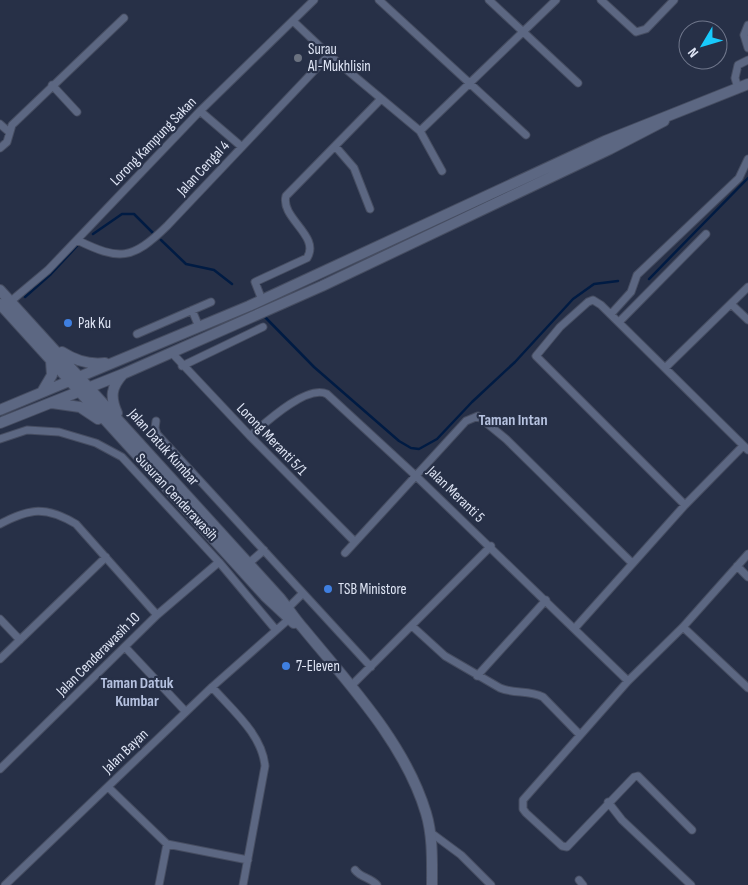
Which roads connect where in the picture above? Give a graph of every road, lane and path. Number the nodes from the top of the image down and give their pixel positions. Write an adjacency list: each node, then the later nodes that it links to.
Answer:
1 (314, 0): 8 (street, Lorong Kampung Sakan)
2 (379, 0): 15 (street)
3 (489, 0): 10 (street)
4 (556, 0): 10 (street)
5 (601, 0): 6 (street)
6 (674, 0)
7 (124, 18): 16 (street)
8 (293, 21): 12 (street); 20 (street, Lorong Kampung Sakan)
9 (748, 25): 11 (street)
10 (523, 31): 14 (street); 15 (street)
11 (748, 48)
12 (329, 55): 18 (street); 27 (street, Jalan Cengal 4)
13 (748, 60): 17 (street)
14 (578, 83)
15 (471, 84): 23 (street); 25 (street)
16 (52, 85): 21 (street); 24 (street)
17 (743, 86): 19 (main road)
18 (380, 100): 23 (street); 26 (street)
19 (682, 110): 36 (main road); 49 (main road)
20 (200, 111): 27 (street); 33 (street, Lorong Kampung Sakan)
21 (77, 112)
22 (0, 124): 24 (street)
23 (420, 131): 30 (street)
24 (9, 132): 28 (street)
25 (526, 135)
26 (334, 146): 31 (street); 36 (street)
27 (242, 147): 33 (street, Jalan Cengal 4)
28 (0, 148)
29 (748, 159): 42 (street)
30 (442, 170)
31 (370, 209)
32 (706, 234): 44 (street)
33 (77, 240): 37 (street, Lorong Kampung Sakan)
34 (748, 287): 40 (street)
35 (0, 290): 37 (main road, Jalan Datuk Kumbar)
36 (262, 300): 45 (main road)
37 (11, 301): 48 (main road, Jalan Datuk Kumbar)
38 (211, 302): 41 (street)
39 (0, 304): 50 (main road, Jalan Datuk Kumbar)
40 (731, 304): 43 (street); 53 (street)
41 (192, 310): 45 (street); 47 (street)
42 (611, 314): 44 (street); 70 (street)
43 (748, 320)
44 (619, 322): 53 (street)
45 (199, 327): 51 (main road)
46 (264, 327): 52 (street)
47 (137, 334)
48 (51, 345): 51 (main road); 55 (main road, Jalan Datuk Kumbar)
49 (171, 352): 52 (street, Lorong Meranti 5/1); 54 (main road)
50 (50, 359): 56 (main road, Jalan Datuk Kumbar); 59 (main road)
51 (117, 360): 55 (main road)
52 (182, 366): 66 (street, Lorong Meranti 5/1)
53 (665, 368): 68 (street)
54 (123, 374): 57 (main road); 62 (main road)
55 (80, 377): 56 (main road); 57 (main road, Jalan Datuk Kumbar)
56 (70, 381): 58 (main road, Jalan Datuk Kumbar); 59 (main road)
57 (89, 387): 58 (main road); 62 (main road, Jalan Datuk Kumbar)
58 (79, 391): 60 (main road); 65 (main road, Jalan Datuk Kumbar)
59 (42, 392): 61 (main road)
60 (48, 402): 64 (main road); 65 (main road)
61 (0, 410)
62 (120, 420): 80 (main road, Jalan Datuk Kumbar)
63 (156, 421): 74 (street)
64 (0, 423)
65 (117, 433): 85 (main road, Jalan Datuk Kumbar)
66 (250, 436): 69 (street, Jalan Meranti 5); 72 (street, Lorong Meranti 5/1)
67 (0, 439): 78 (street, Susuran Cenderawasih)
68 (746, 448): 70 (street)
69 (416, 476): 72 (street); 73 (street, Jalan Meranti 5); 79 (street)
70 (685, 505): 79 (street)
71 (0, 524): 77 (street)
72 (355, 542): 75 (street)
73 (491, 546): 84 (street, Jalan Meranti 5); 88 (street)
74 (264, 550): 80 (street); 83 (street)
75 (345, 553)
76 (748, 554): 81 (street)
77 (106, 557): 86 (street); 92 (street)
78 (218, 562): 86 (street, Jalan Cenderawasih 10); 91 (street, Susuran Cenderawasih)
79 (632, 563): 90 (street)
80 (248, 564): 85 (main road, Jalan Datuk Kumbar)
81 (737, 566): 82 (street); 89 (street)
82 (748, 577)
83 (303, 593): 85 (street, Jalan Bayan); 95 (street)
84 (546, 600): 90 (street, Jalan Meranti 5); 96 (street)
85 (289, 614): 91 (street, Jalan Bayan); 98 (main road, Jalan Datuk Kumbar)
86 (157, 615): 93 (street, Jalan Cenderawasih 10)
87 (0, 619): 92 (street)
88 (412, 626): 95 (street); 96 (street)
89 (683, 627): 97 (street); 100 (street)
90 (575, 628): 97 (street, Jalan Meranti 5)
91 (276, 630): 99 (street, Jalan Bayan)
92 (20, 640): 94 (street)
93 (125, 647): 101 (street); 103 (street, Jalan Cenderawasih 10)
94 (0, 659)
95 (371, 667): 98 (street)
96 (477, 676): 102 (street)
97 (628, 681): 102 (street)
98 (352, 685): 107 (main road, Jalan Datuk Kumbar)
99 (212, 687): 101 (street, Jalan Bayan); 109 (street)
100 (748, 688)
101 (186, 712): 104 (street, Jalan Bayan)
102 (580, 735): 105 (street)
103 (0, 769)
104 (108, 787): 108 (street); 111 (street, Jalan Bayan)
105 (608, 802): 106 (street); 117 (street)
106 (692, 830)
107 (430, 832): 115 (main road, Jalan Datuk Kumbar); 116 (street)
108 (167, 844): 109 (street); 112 (street)
109 (248, 860): 113 (street)
110 (355, 870): 114 (street)
111 (5, 885)
112 (158, 885)
113 (243, 885)
114 (376, 885)
115 (432, 885)
116 (491, 885)
117 (691, 885)

